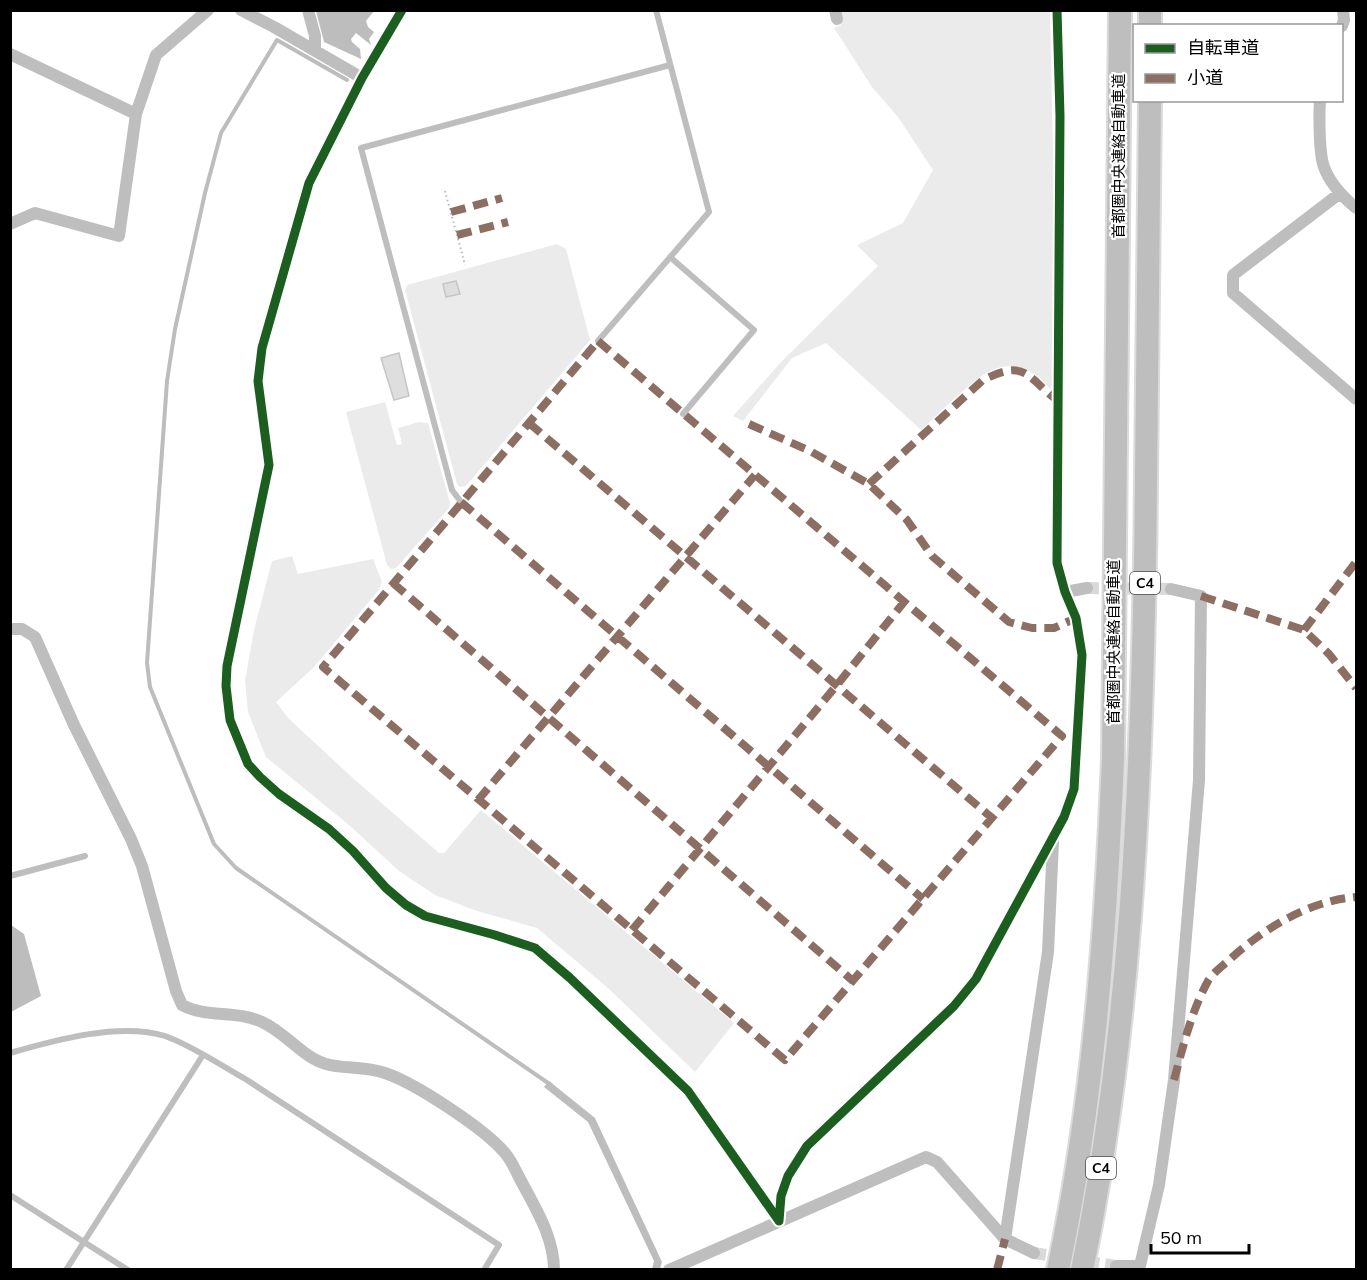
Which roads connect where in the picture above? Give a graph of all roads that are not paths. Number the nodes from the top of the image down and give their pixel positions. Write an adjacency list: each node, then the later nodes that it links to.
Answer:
1 (208, 10): 14 (street)
2 (241, 10): 8 (street)
3 (308, 10): 8 (street)
4 (402, 10): 11 (street)
5 (656, 10): 10 (lane)
6 (1057, 10): 25 (street)
7 (1120, 10): 44 (highway, 首都圏中央連絡自動車道 / C4)
8 (315, 50): 11 (street)
9 (10, 54): 14 (street)
10 (670, 65): 18 (lane); 22 (lane)
11 (362, 78): 33 (street)
12 (1150, 102): 45 (highway, 首都圏中央連絡自動車道 / C4)
13 (1320, 102): 15 (street)
14 (136, 114): 17 (street)
15 (1339, 194): 16 (street); 20 (street)
16 (1356, 208)
17 (10, 224)
18 (670, 257): 19 (lane); 21 (lane)
19 (598, 341)
20 (1356, 399)
21 (683, 414)
22 (461, 502)
23 (1087, 588): 25 (street)
24 (1171, 590): 39 (street)
25 (1065, 592): 27 (street)
26 (10, 629): 43 (street)
27 (1053, 840): 33 (street); 34 (street)
28 (86, 856): 29 (lane)
29 (10, 876)
30 (10, 1053): 31 (lane)
31 (203, 1055): 35 (lane); 42 (lane)
32 (10, 1195): 35 (lane)
33 (779, 1221): 34 (street); 38 (street)
34 (1005, 1239): 36 (street)
35 (84, 1242): 40 (lane); 41 (lane)
36 (1034, 1253)
37 (1116, 1266): 39 (street)
38 (674, 1267)
39 (1140, 1268)
40 (66, 1269)
41 (128, 1269)
42 (484, 1269)
43 (554, 1269)
44 (1058, 1269)
45 (1082, 1269)

